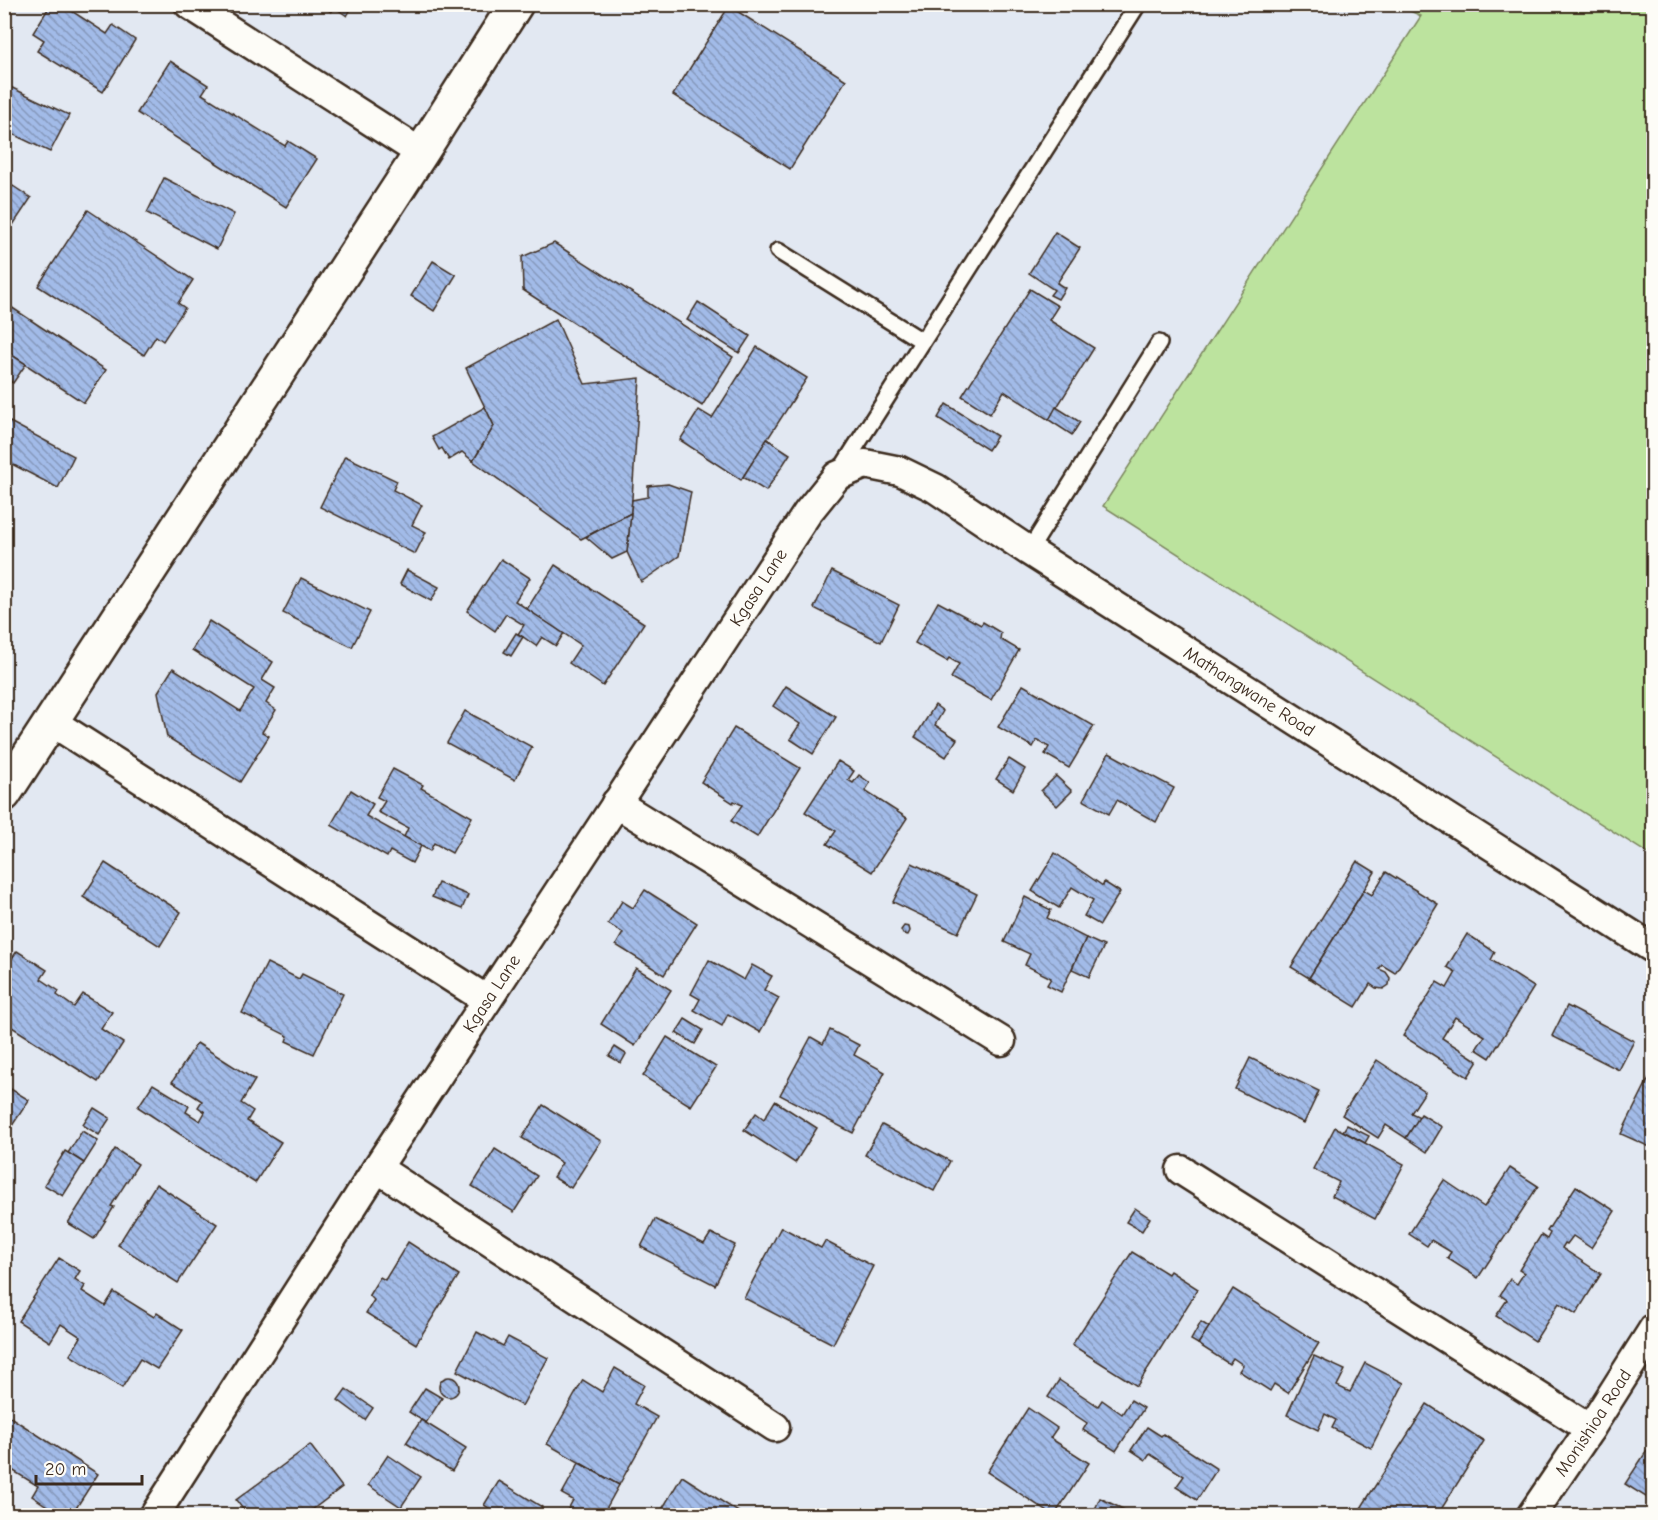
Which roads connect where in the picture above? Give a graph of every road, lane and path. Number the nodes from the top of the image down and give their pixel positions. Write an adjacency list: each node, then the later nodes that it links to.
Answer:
1 (189, 4): 4 (street)
2 (516, 4): 4 (street)
3 (1138, 4): 6 (lane)
4 (422, 153): 10 (street)
5 (778, 251): 6 (lane)
6 (922, 341): 8 (lane)
7 (1159, 343): 9 (lane)
8 (837, 476): 9 (street, Mathangwane Road); 12 (street, Kgasa Lane)
9 (1029, 551): 13 (street, Mathangwane Road)
10 (52, 722): 11 (street); 14 (street)
11 (4, 794)
12 (616, 803): 14 (street, Kgasa Lane); 15 (street)
13 (1653, 949)
14 (487, 1000): 16 (street, Kgasa Lane)
15 (1001, 1041)
16 (377, 1168): 19 (street); 21 (street, Kgasa Lane)
17 (1181, 1170): 20 (street)
18 (1653, 1328): 20 (street, Monishioa Road)
19 (775, 1427)
20 (1590, 1429): 22 (street, Monishioa Road)
21 (154, 1515)
22 (1531, 1515)

